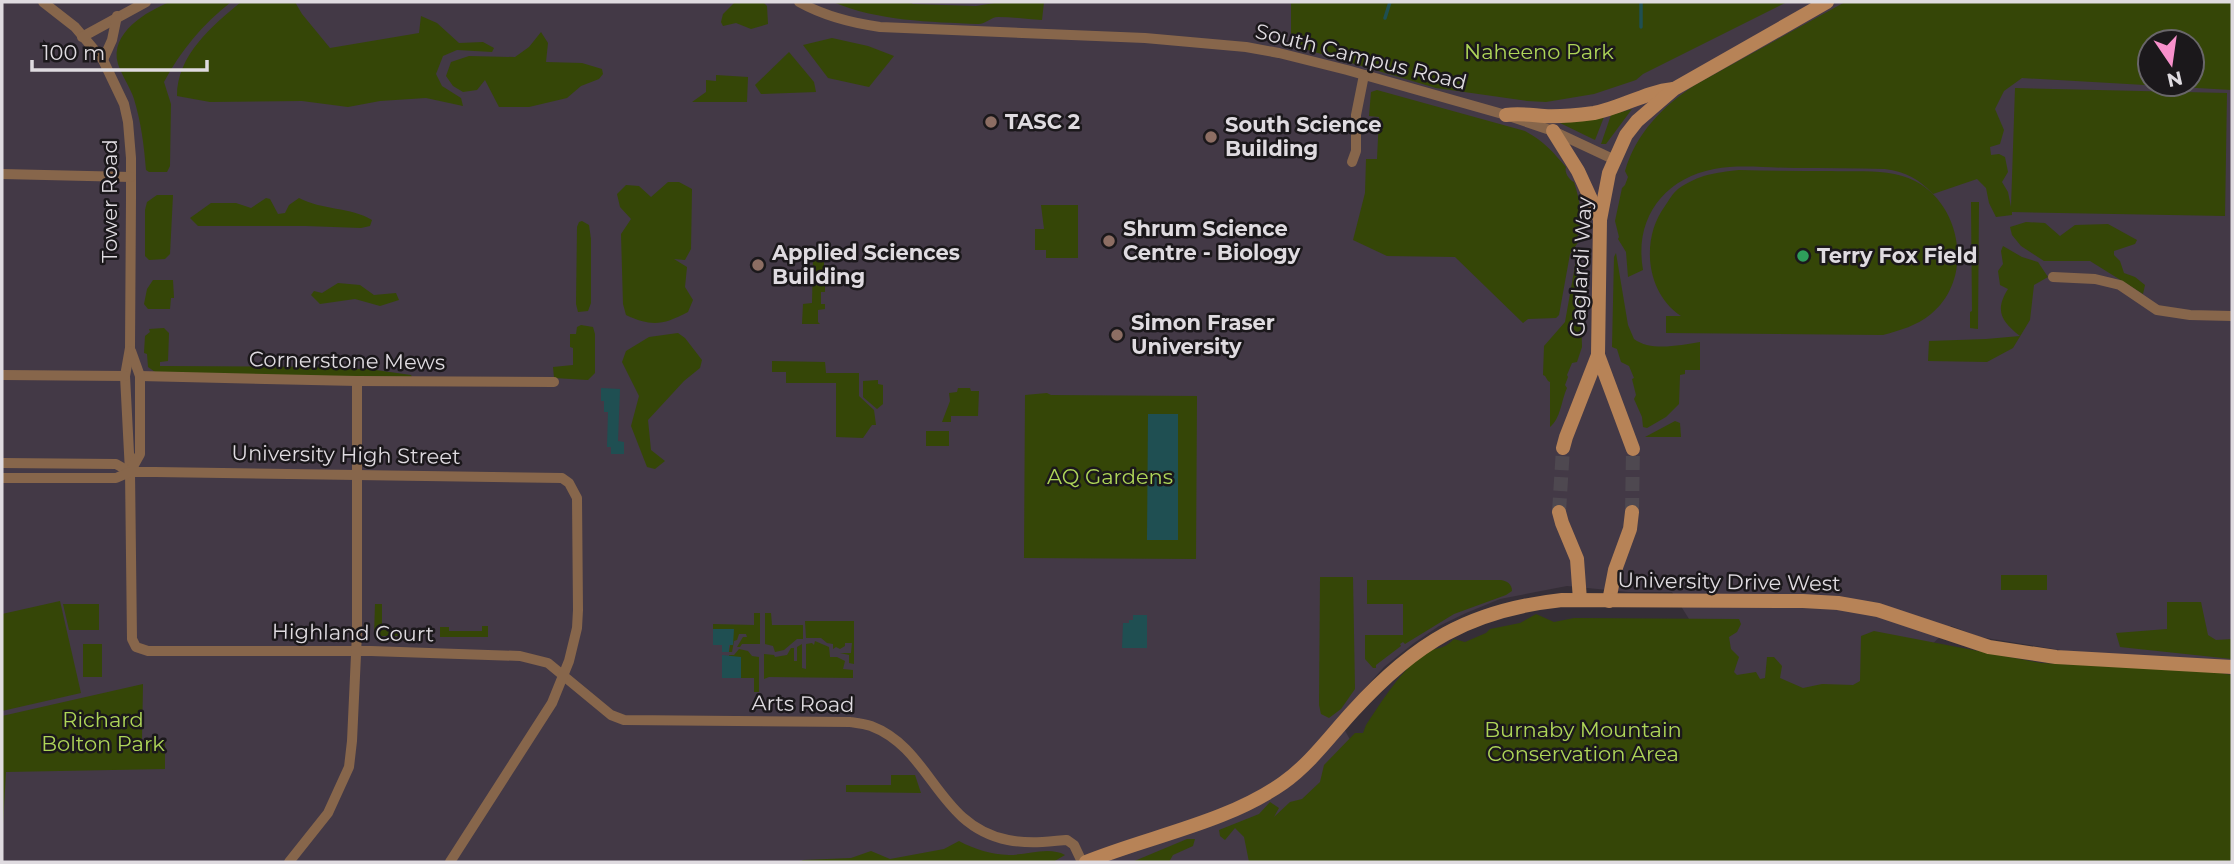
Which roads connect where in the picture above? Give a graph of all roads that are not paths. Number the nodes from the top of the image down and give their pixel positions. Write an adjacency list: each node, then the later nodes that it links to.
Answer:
1 (43, 2): 6 (street, Tower Road)
2 (145, 2): 5 (street)
3 (799, 2): 8 (street, South Campus Road)
4 (1828, 2): 9 (street, Gaglardi Way)
5 (117, 16): 6 (street); 7 (street)
6 (82, 37): 7 (street, Tower Road)
7 (103, 60): 15 (street, Tower Road)
8 (1364, 75): 10 (street, South Campus Road); 13 (street)
9 (1674, 89): 10 (street); 12 (street, Gaglardi Way)
10 (1506, 115): 11 (street, South Campus Road)
11 (1553, 131): 12 (street, South Campus Road); 16 (street)
12 (1615, 160): 16 (street, Gaglardi Way)
13 (1352, 162)
14 (2, 174): 15 (street)
15 (131, 177): 19 (street, Tower Road)
16 (1600, 220): 20 (street, Gaglardi Way)
17 (2053, 278): 18 (street)
18 (2232, 316)
19 (130, 348): 22 (street, Tower Road); 23 (street, Tower Road)
20 (1598, 355): 26 (street, Gaglardi Way); 27 (street, Gaglardi Way)
21 (2, 375): 22 (street)
22 (125, 376): 29 (street, Tower Road)
23 (140, 376): 24 (street, Cornerstone Mews); 29 (street, Tower Road)
24 (357, 381): 25 (street, Cornerstone Mews); 30 (street)
25 (554, 382)
26 (1563, 448)
27 (1633, 449)
28 (2, 463): 29 (street, University High Street)
29 (130, 472): 30 (street, University High Street); 31 (street, University High Street); 35 (street, Tower Road)
30 (357, 474): 36 (street); 38 (street, University High Street)
31 (2, 478)
32 (1559, 512): 34 (street)
33 (1632, 512): 34 (street)
34 (1595, 600): 37 (street, University Drive West); 41 (street, University Drive West)
35 (136, 647): 36 (street, Highland Court)
36 (356, 652): 38 (street, Highland Court); 39 (street)
37 (2232, 667)
38 (564, 676): 40 (street); 41 (street, Arts Road)
39 (289, 862)
40 (450, 862)
41 (1084, 862)

